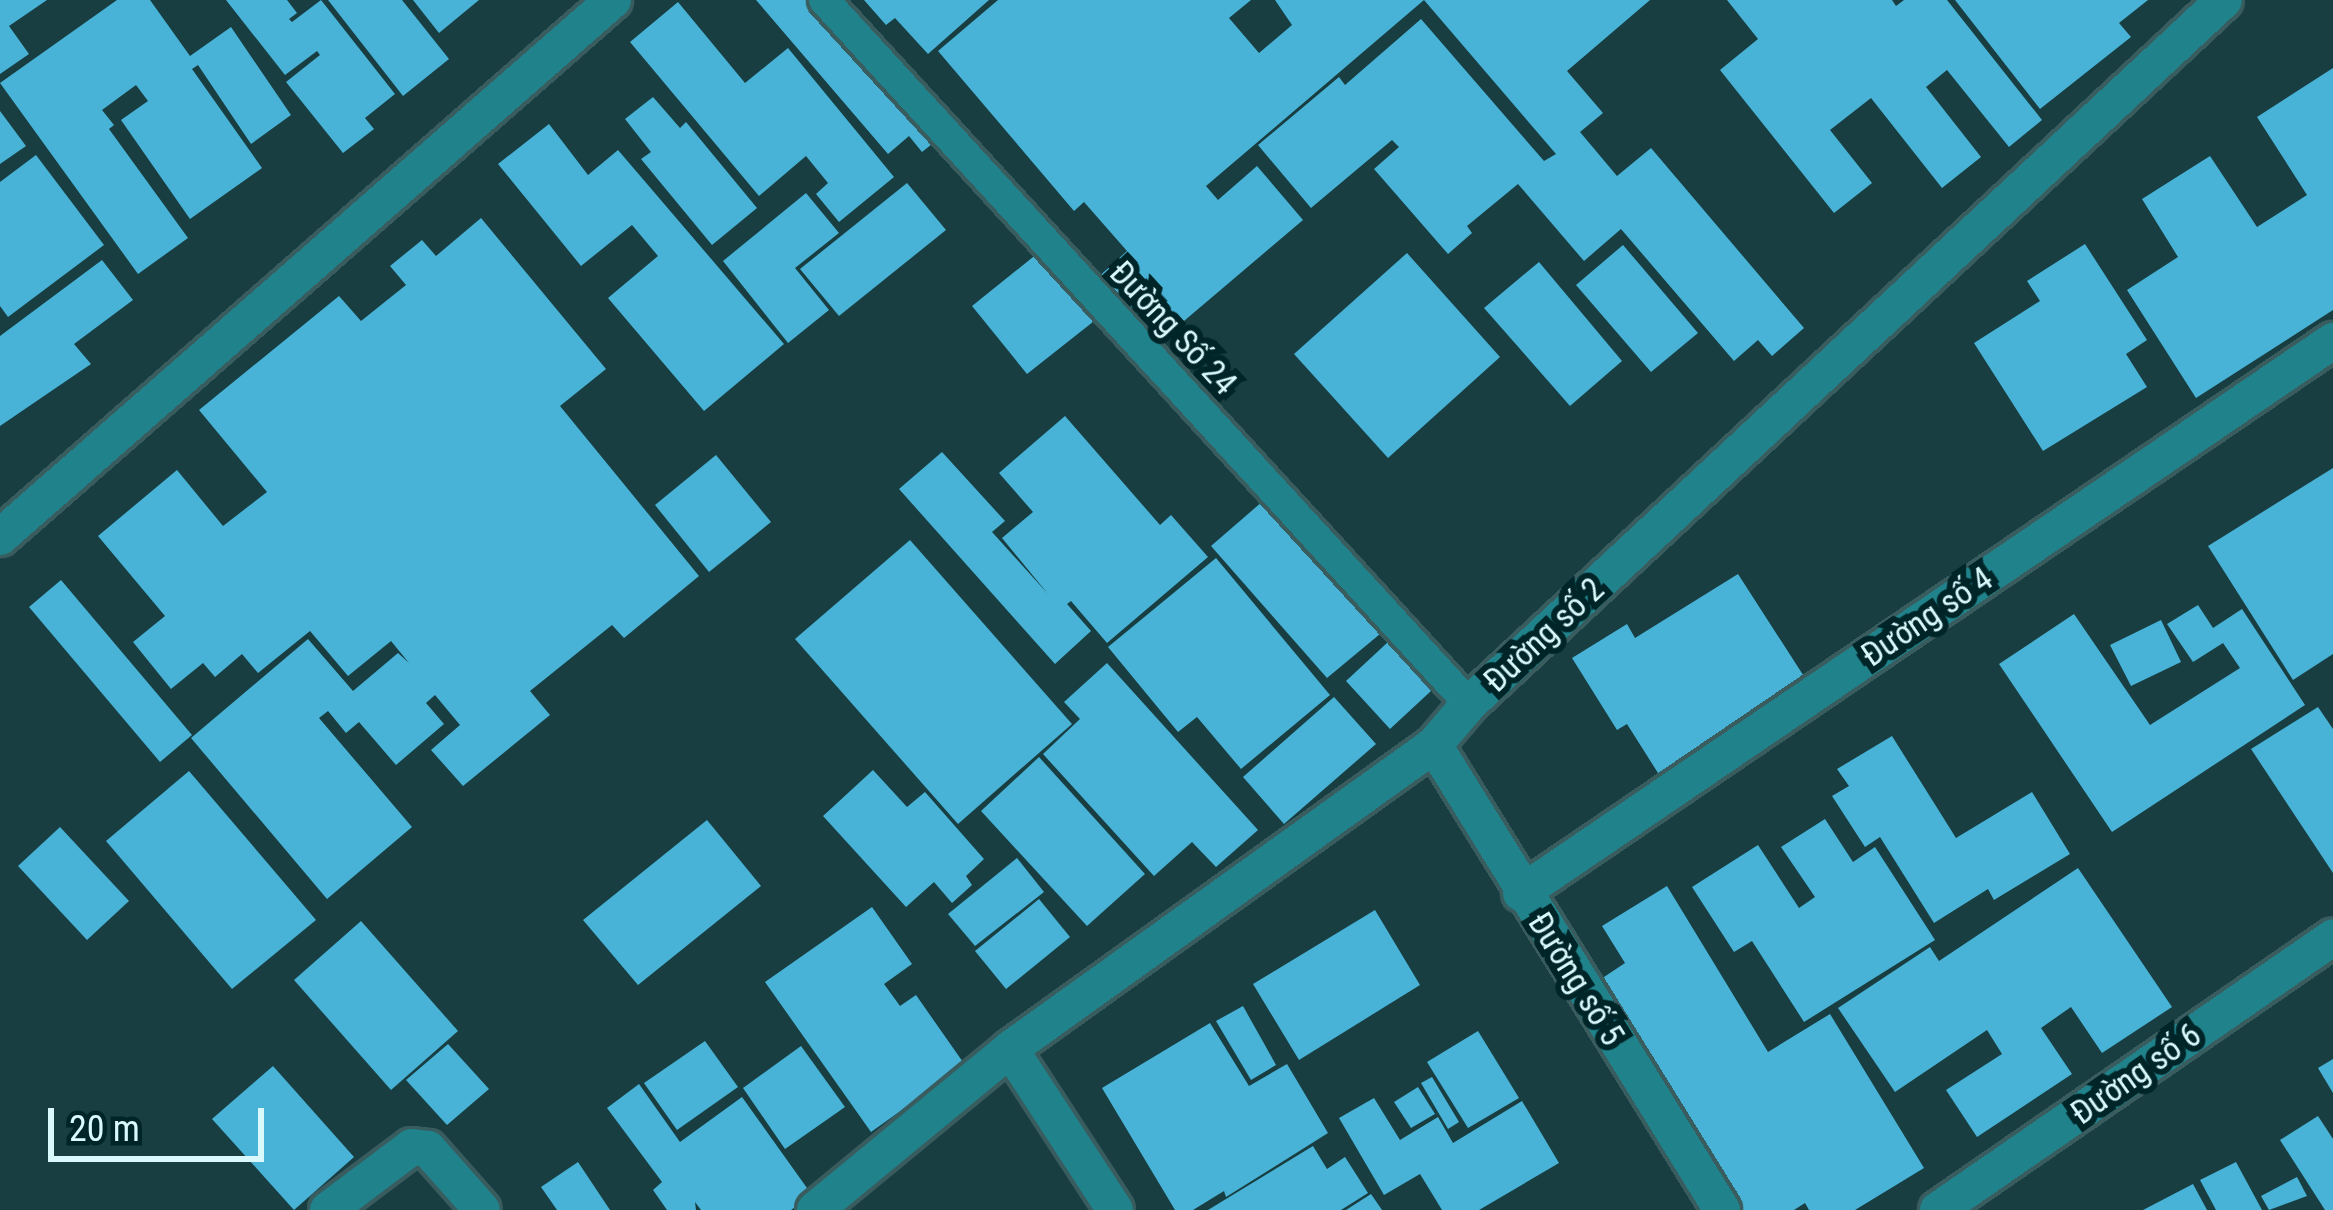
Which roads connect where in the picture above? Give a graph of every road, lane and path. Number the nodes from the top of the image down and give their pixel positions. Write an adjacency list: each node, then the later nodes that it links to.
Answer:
1 (614, 0): 5 (street)
2 (824, 0): 6 (lane, Đường Số 24)
3 (2224, 0): 6 (street, Đường số 2)
4 (2333, 341): 8 (street, Đường số 4)
5 (0, 537)
6 (1469, 704): 7 (street, Đường số 2)
7 (1434, 745): 8 (street, Đường số 5); 10 (street, Đường số 2)
8 (1521, 892): 15 (street, Đường số 5)
9 (2333, 938): 16 (street, Đường số 6)
10 (1010, 1049): 13 (street, Đường số 2); 14 (street)
11 (328, 1210): 12 (street)
12 (482, 1210)
13 (815, 1210)
14 (1115, 1210)
15 (1722, 1210)
16 (1938, 1210)

